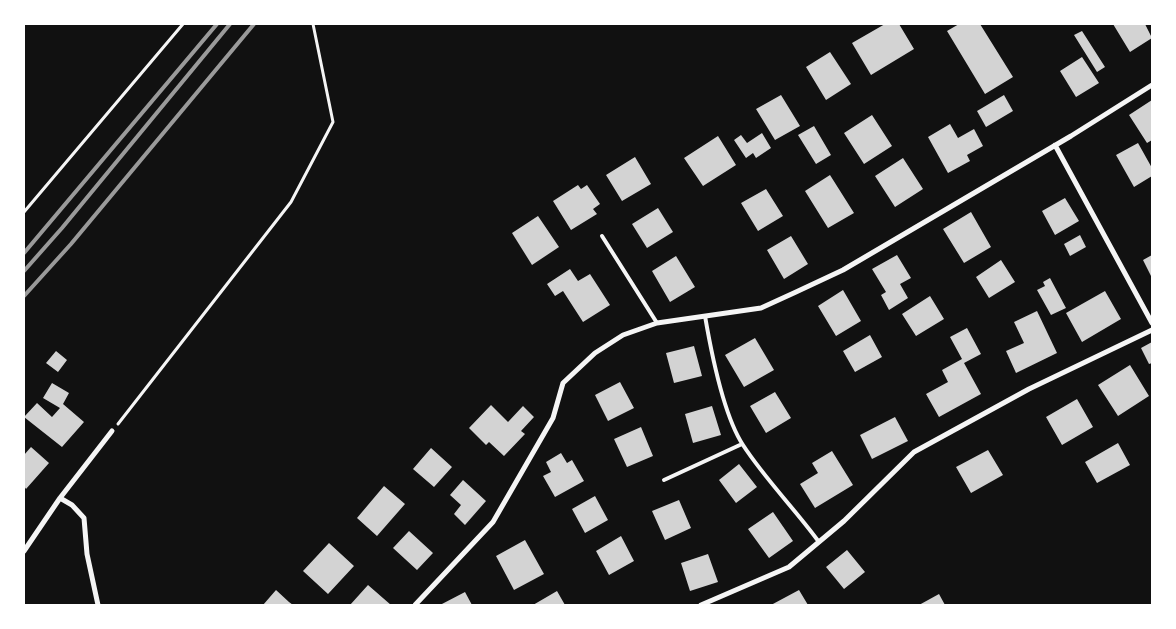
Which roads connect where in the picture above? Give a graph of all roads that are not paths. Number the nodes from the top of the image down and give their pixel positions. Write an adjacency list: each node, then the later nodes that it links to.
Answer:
1 (1152, 85): 2 (street)
2 (1055, 145): 4 (street); 5 (street)
3 (602, 236): 6 (lane)
4 (704, 316): 6 (street); 9 (lane)
5 (1152, 322)
6 (656, 323): 15 (street)
7 (1152, 330): 12 (street)
8 (112, 431): 11 (street)
9 (742, 444): 10 (lane); 12 (lane)
10 (664, 480)
11 (60, 498): 13 (street); 14 (street)
12 (819, 542): 16 (street)
13 (24, 551)
14 (98, 605)
15 (415, 605)
16 (701, 605)

